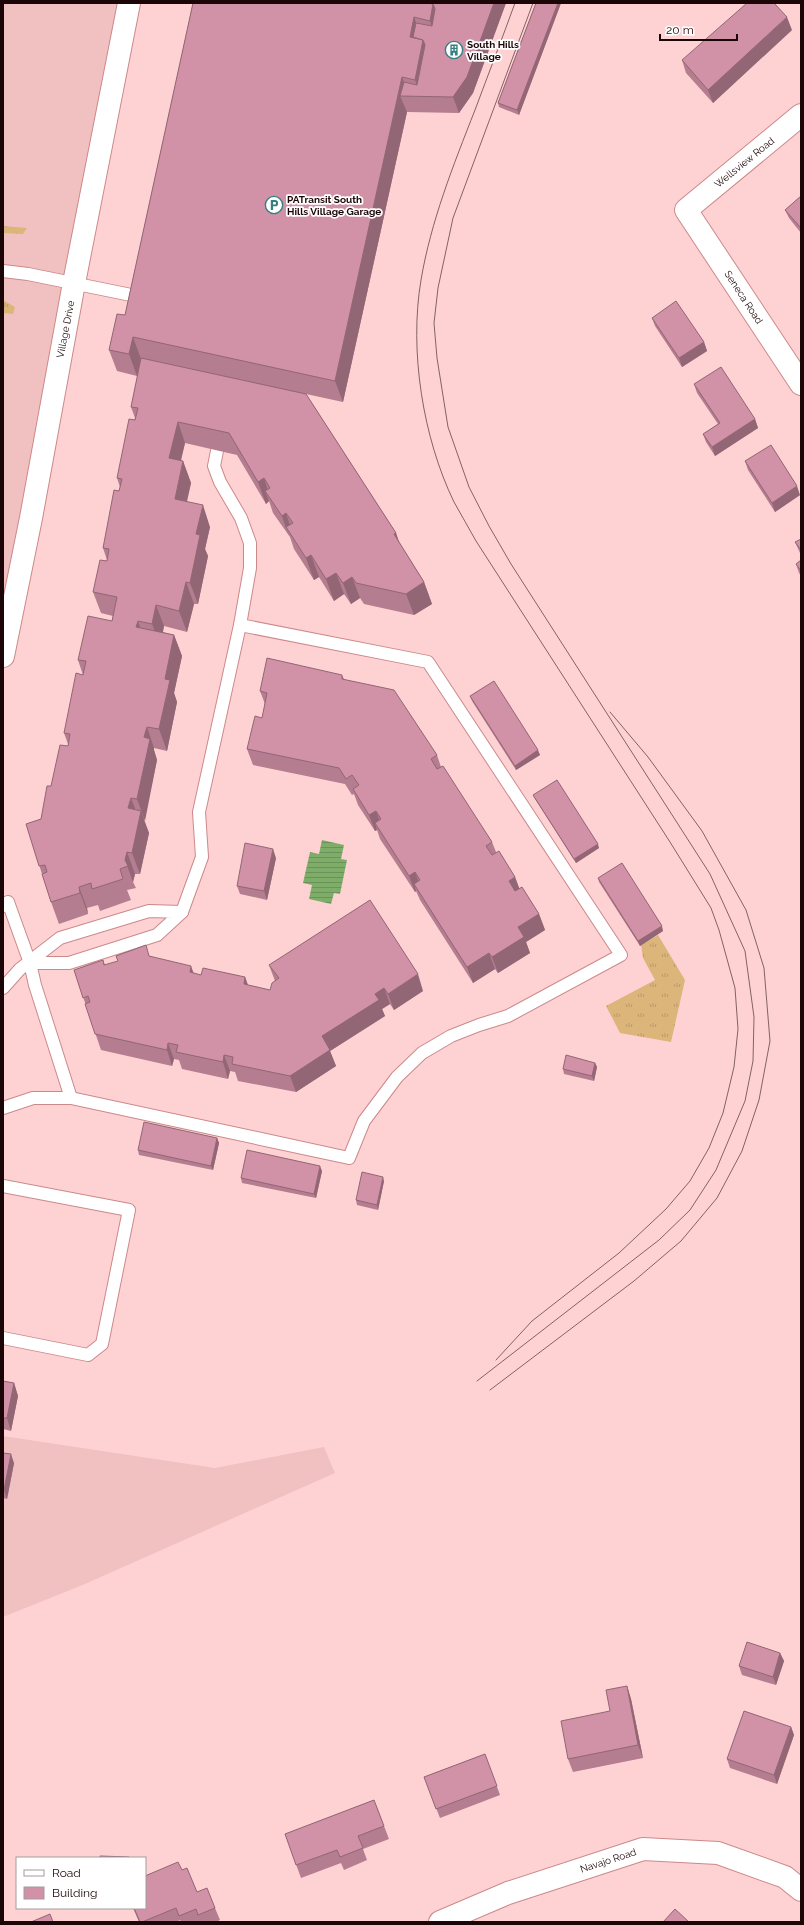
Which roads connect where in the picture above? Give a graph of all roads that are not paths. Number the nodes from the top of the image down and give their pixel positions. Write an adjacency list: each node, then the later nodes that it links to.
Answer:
1 (129, 3): 5 (street, Village Drive)
2 (801, 115): 3 (street, Wellsview Road)
3 (686, 210): 7 (street, Seneca Road)
4 (3, 271): 5 (lane)
5 (74, 282): 6 (lane); 10 (street, Village Drive)
6 (142, 297)
7 (801, 384)
8 (217, 451): 9 (lane)
9 (240, 625): 12 (lane); 15 (lane)
10 (3, 656)
11 (3, 906): 13 (lane)
12 (182, 912): 13 (lane); 13 (lane)
13 (30, 963): 14 (lane); 15 (lane)
14 (3, 988)
15 (71, 1098): 16 (lane)
16 (3, 1108)
17 (3, 1186): 18 (lane)
18 (3, 1338)
19 (801, 1890): 20 (street, Navajo Road)
20 (440, 1922)

